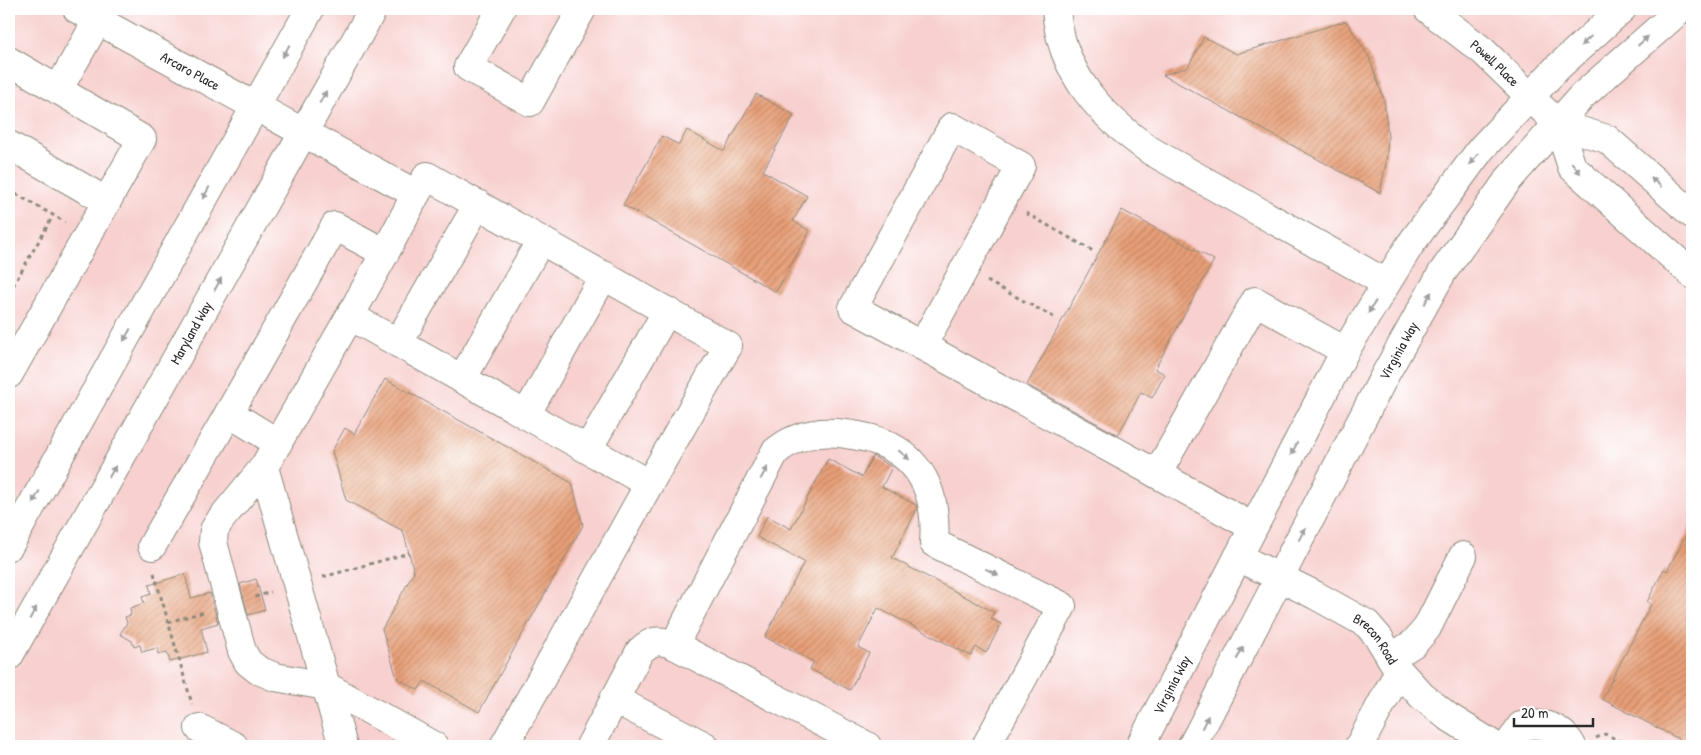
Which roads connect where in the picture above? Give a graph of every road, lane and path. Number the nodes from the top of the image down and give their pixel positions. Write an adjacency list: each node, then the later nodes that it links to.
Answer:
1 (310, 9): 13 (street, one-way to 13)
2 (373, 9): 15 (street, Maryland Way, one-way to 2)
3 (501, 9): 4 (street)
4 (582, 9)
5 (1056, 9): 31 (street)
6 (1428, 9): 12 (street, Powell Place)
7 (1622, 9): 12 (street, Virginia Way, one-way to 12)
8 (1681, 9): 14 (street, Virginia Way, one-way to 8)
9 (93, 13): 11 (street); 13 (street, Arcaro Place)
10 (9, 61): 11 (street)
11 (58, 90): 20 (street)
12 (1529, 96): 14 (street, Powell Place); 31 (street, Virginia Way, one-way to 31)
13 (254, 107): 15 (street, Arcaro Place); 49 (street, one-way to 49)
14 (1558, 124): 22 (street, one-way to 14); 29 (street, one-way to 29); 53 (street, Virginia Way, one-way to 14)
15 (304, 131): 18 (street, Arcaro Place); 55 (street, Maryland Way, one-way to 15)
16 (9, 145): 20 (street)
17 (9, 190): 23 (path)
18 (416, 194): 21 (street); 27 (street)
19 (1003, 200): 26 (path); 28 (street); 37 (street)
20 (106, 201): 24 (street)
21 (478, 204): 25 (street); 36 (street)
22 (1692, 214)
23 (53, 216): 24 (path); 32 (path)
24 (87, 235): 39 (street)
25 (541, 240): 30 (street); 40 (street)
26 (1094, 251)
27 (385, 253): 34 (street); 41 (street)
28 (964, 269): 35 (path); 37 (street)
29 (1692, 274)
30 (604, 276): 33 (street); 42 (street)
31 (1386, 283): 38 (street, Virginia Way, one-way to 38)
32 (9, 293)
33 (667, 311): 44 (street); 47 (street)
34 (350, 316): 36 (street); 43 (street)
35 (1056, 318)
36 (398, 343): 40 (street)
37 (922, 346): 46 (street)
38 (1345, 351): 46 (street); 48 (street, Virginia Way, one-way to 48)
39 (9, 374)
40 (462, 379): 42 (street)
41 (229, 414): 43 (street); 50 (street)
42 (526, 415): 44 (street)
43 (278, 443): 45 (street)
44 (588, 449): 47 (street)
45 (264, 467): 57 (street); 57 (street)
46 (1157, 474): 48 (street)
47 (649, 484): 64 (street)
48 (1253, 527): 52 (street, Virginia Way)
49 (9, 546)
50 (152, 546): 59 (path)
51 (1463, 556): 56 (street)
52 (1238, 557): 53 (street, Brecon Road); 69 (street, Virginia Way)
53 (1280, 577): 56 (street, Brecon Road); 70 (street, Virginia Way, one-way to 53)
54 (674, 645): 58 (street); 67 (street); 68 (street, one-way to 68)
55 (9, 656)
56 (1395, 665): 71 (street); 72 (street, Brecon Road)
57 (326, 686): 62 (street); 63 (street)
58 (614, 699): 65 (street); 66 (street)
59 (199, 728): 61 (street)
60 (1580, 744): 73 (street); 74 (path)
61 (234, 746)
62 (343, 746)
63 (434, 746)
64 (504, 746)
65 (590, 746)
66 (705, 746)
67 (868, 746)
68 (986, 746)
69 (1140, 746)
70 (1192, 746)
71 (1359, 746)
72 (1495, 746)
73 (1508, 746)
74 (1630, 746)

